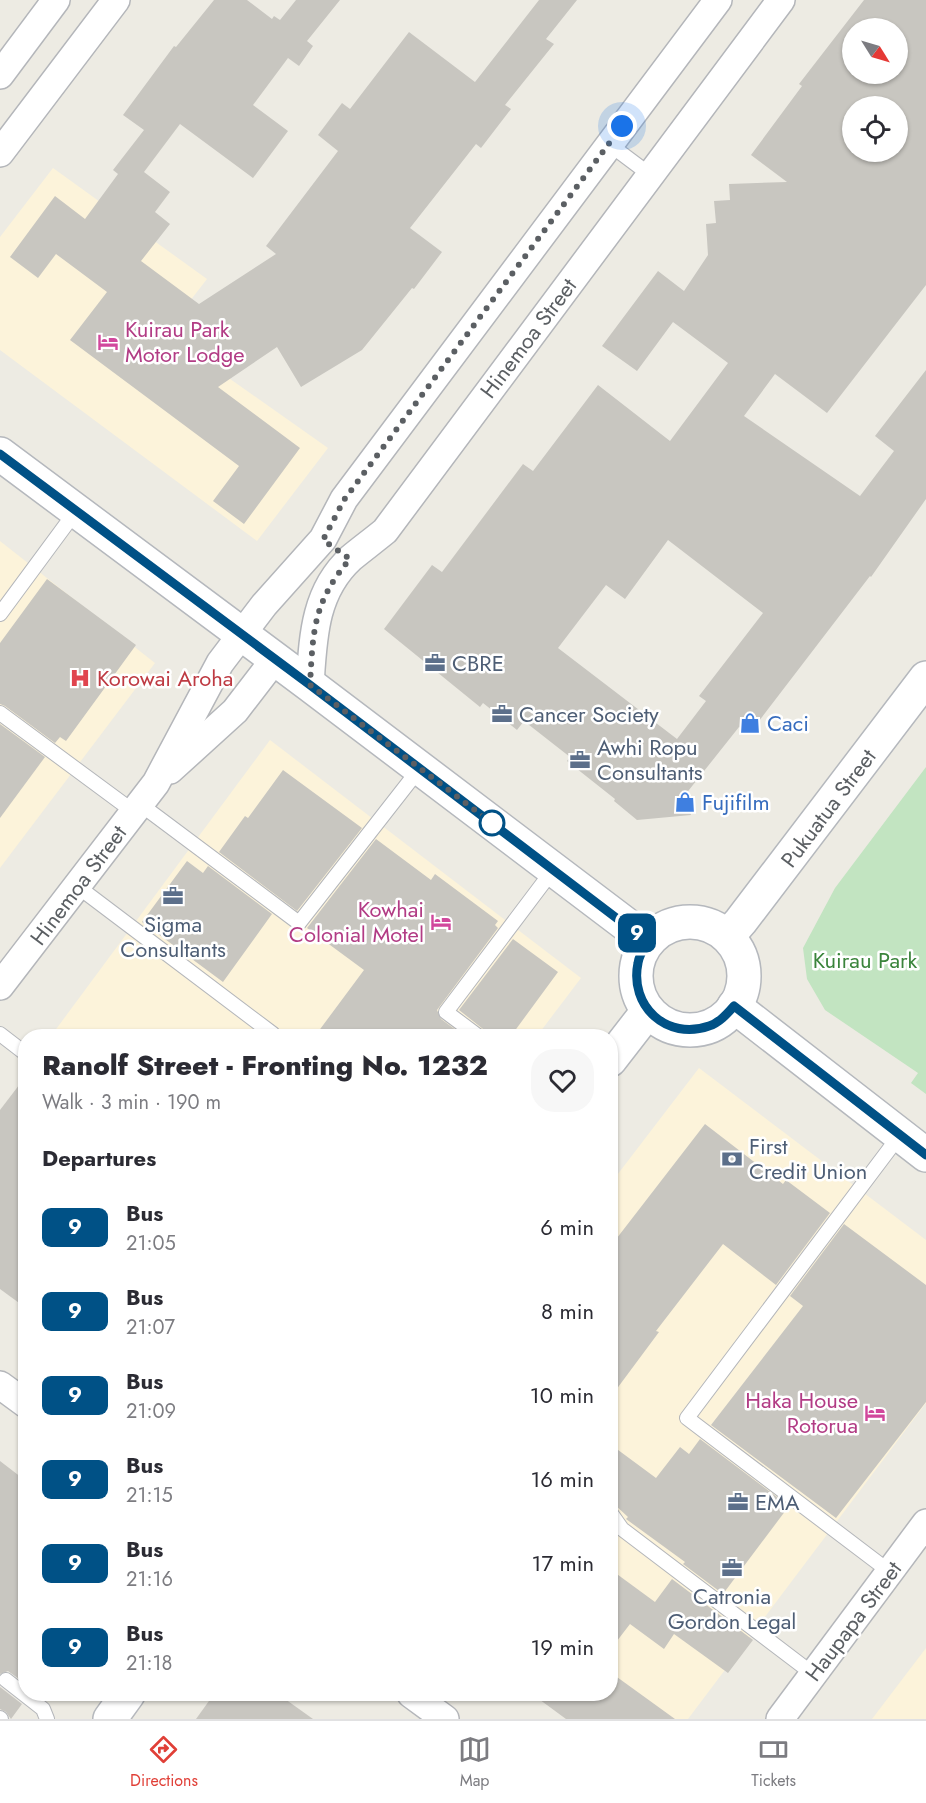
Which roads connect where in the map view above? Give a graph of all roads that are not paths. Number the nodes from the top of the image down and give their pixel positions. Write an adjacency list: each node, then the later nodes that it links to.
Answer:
1 (56, 0): 5 (street)
2 (116, 0): 7 (street)
3 (718, 0): 6 (street, Hinemoa Street)
4 (781, 0): 8 (street, Hinemoa Street)
5 (0, 75)
6 (609, 144): 8 (lane); 11 (street, Hinemoa Street)
7 (0, 153)
8 (649, 174): 11 (street, Hinemoa Street)
9 (0, 454): 10 (main road)
10 (76, 511): 12 (lane); 13 (main road)
11 (336, 549): 13 (street, Hinemoa Street); 16 (street, Hinemoa Street)
12 (0, 614)
13 (242, 634): 14 (main road); 19 (street, Hinemoa Street)
14 (275, 659): 16 (main road); 19 (street, Hinemoa Street)
15 (926, 678): 22 (main road, Pukuatua Street)
16 (310, 685): 18 (main road)
17 (0, 713): 19 (lane)
18 (420, 768): 19 (lane); 20 (main road)
19 (143, 800): 21 (street, Hinemoa Street)
20 (553, 870): 23 (main road); 28 (lane)
21 (77, 886): 24 (street, Hinemoa Street); 27 (lane)
22 (728, 936): 23 (main road); 25 (main road)
23 (648, 942): 26 (main road)
24 (0, 986)
25 (734, 1006): 26 (main road); 32 (main road)
26 (648, 1011): 31 (main road)
27 (266, 1029)
28 (469, 1029)
29 (0, 1035): 30 (lane)
30 (18, 1048)
31 (618, 1050)
32 (900, 1135): 33 (main road); 36 (lane)
33 (926, 1155)
34 (618, 1523): 37 (lane)
35 (926, 1523): 36 (street, Haupapa Street)
36 (890, 1572): 37 (street, Haupapa Street)
37 (813, 1674): 46 (street, Haupapa Street)
38 (6, 1680): 39 (lane)
39 (18, 1689)
40 (33, 1701): 44 (lane)
41 (123, 1701): 45 (main road)
42 (420, 1701): 43 (street)
43 (443, 1718)
44 (47, 1719)
45 (110, 1719)
46 (780, 1719)

